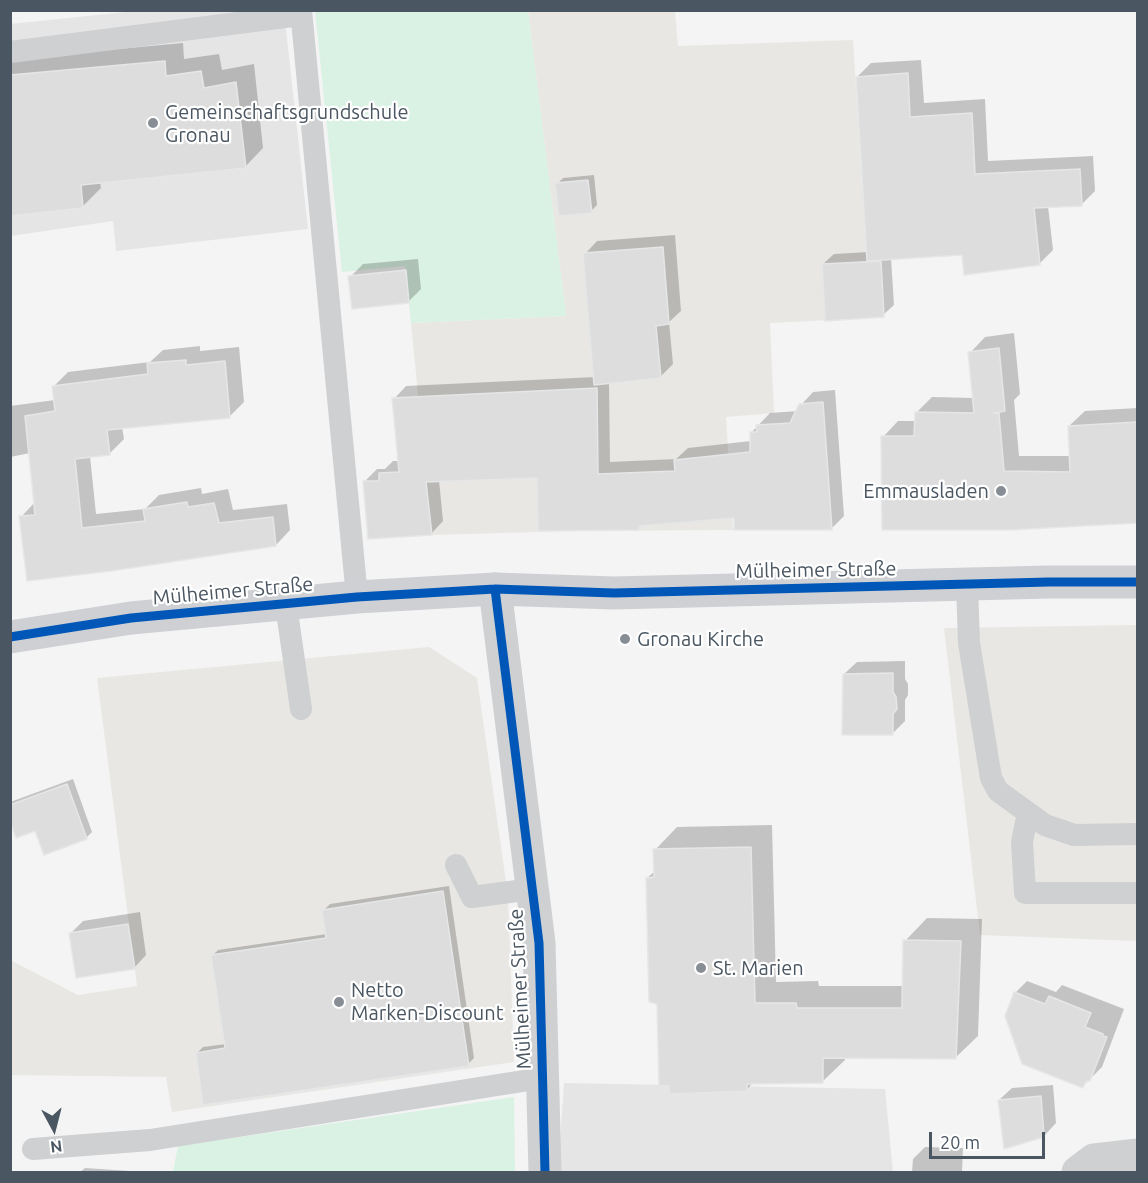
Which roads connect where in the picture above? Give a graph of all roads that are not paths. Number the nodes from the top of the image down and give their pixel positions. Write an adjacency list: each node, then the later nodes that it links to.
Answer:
1 (301, 13): 2 (lane); 6 (lane)
2 (10, 52)
3 (1137, 582): 4 (main road, Mülheimer Straße)
4 (967, 584): 5 (main road, Mülheimer Straße); 10 (lane)
5 (495, 589): 6 (main road, Mülheimer Straße); 13 (street, Mülheimer Straße)
6 (357, 597): 7 (main road, Mülheimer Straße)
7 (286, 605): 8 (main road, Mülheimer Straße); 9 (lane)
8 (10, 637)
9 (301, 709)
10 (1028, 813): 11 (lane); 14 (lane)
11 (1137, 834)
12 (456, 865): 13 (lane)
13 (531, 889): 15 (street, Mülheimer Straße)
14 (1137, 893)
15 (543, 1078): 16 (lane, Mülheimer Straße); 18 (street, Mülheimer Straße)
16 (33, 1149)
17 (1137, 1155): 19 (street)
18 (545, 1173)
19 (1078, 1173)

